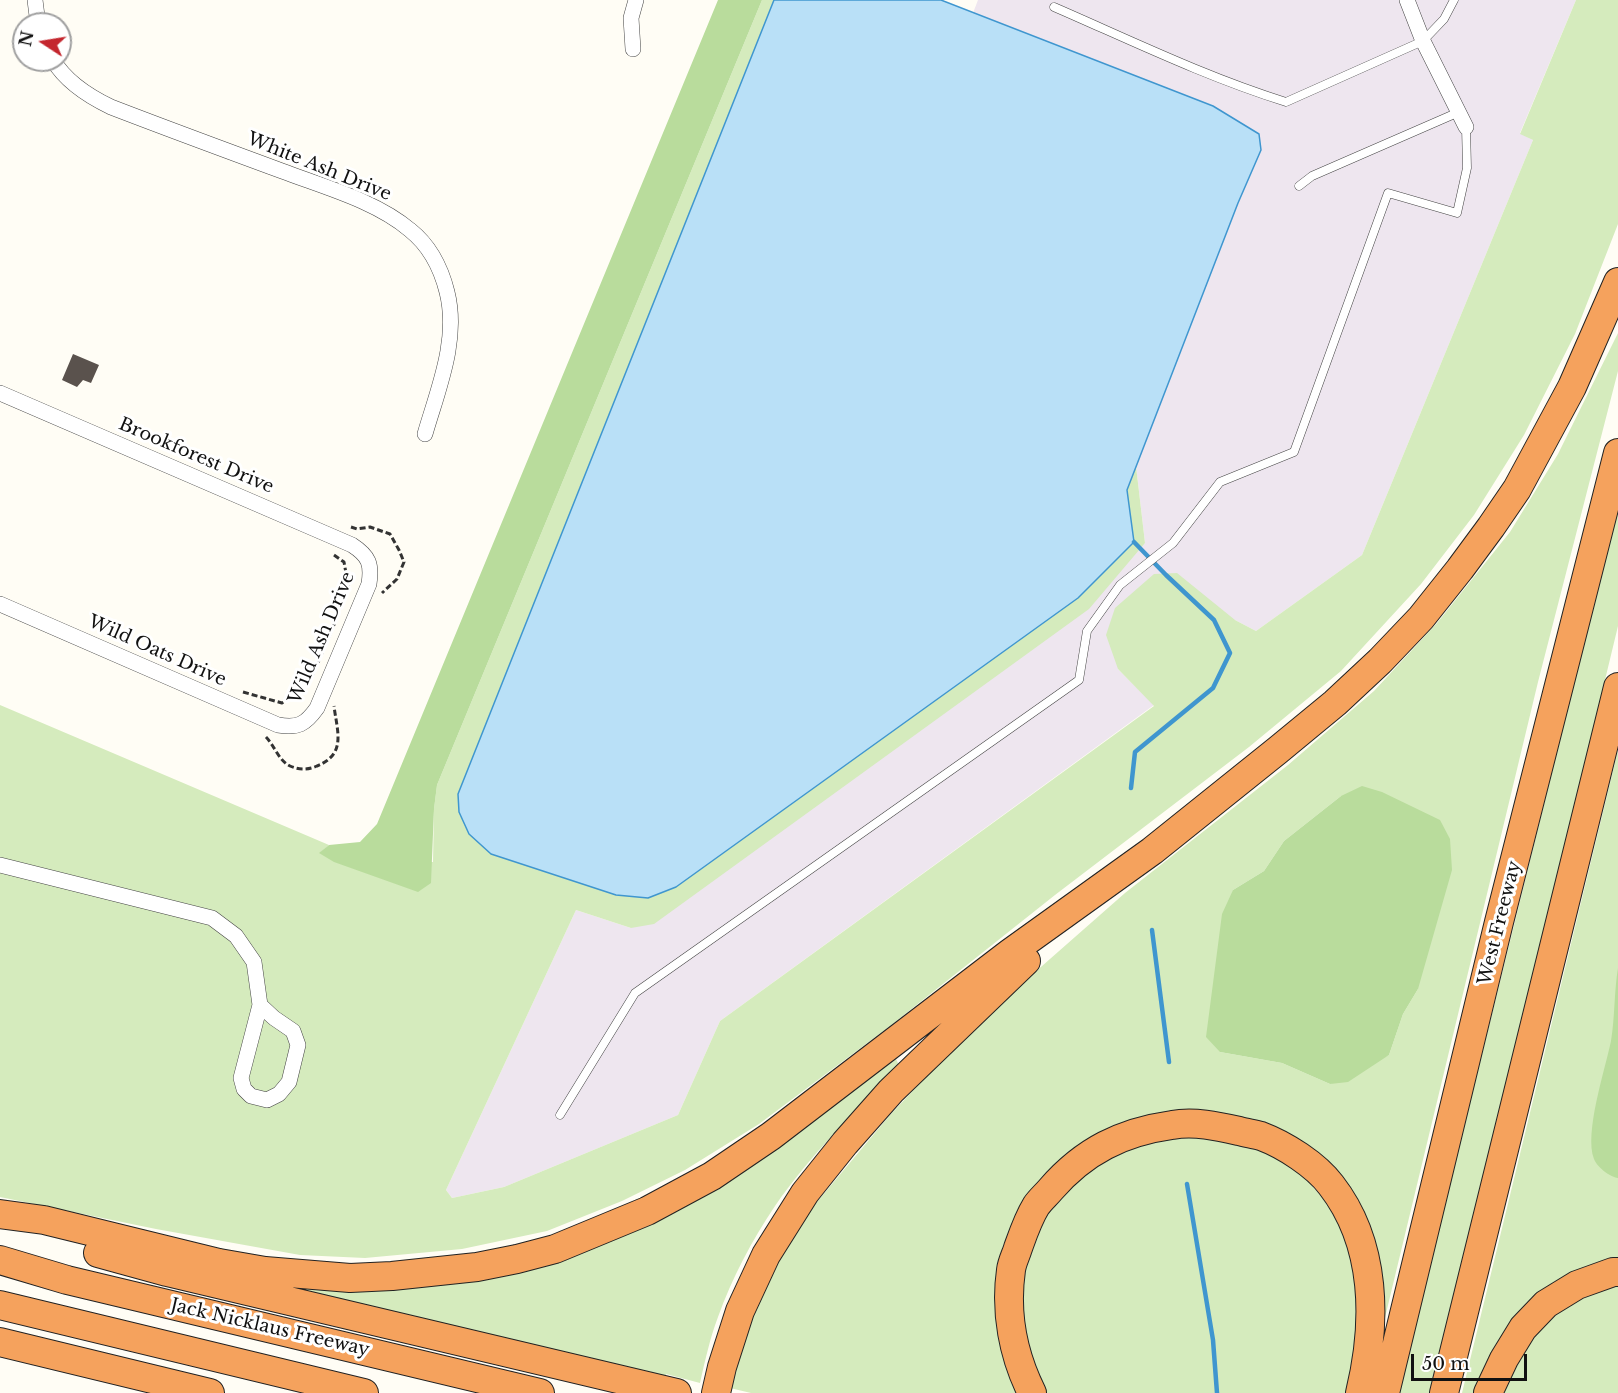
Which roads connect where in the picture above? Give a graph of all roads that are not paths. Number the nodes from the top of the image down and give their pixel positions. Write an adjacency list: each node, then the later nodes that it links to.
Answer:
1 (636, 0): 6 (street)
2 (1407, 0): 5 (street)
3 (1454, 0): 5 (lane)
4 (1054, 7): 5 (lane)
5 (1423, 41): 8 (street)
6 (633, 49)
7 (61, 72): 13 (street, White Ash Drive)
8 (1458, 112): 9 (street); 10 (lane)
9 (1466, 127): 22 (lane)
10 (1299, 186)
11 (1618, 282): 19 (highway)
12 (0, 393): 15 (street, Brookforest Drive)
13 (425, 434)
14 (1618, 453): 38 (highway, West Freeway)
15 (369, 563): 18 (street, Wild Ash Drive)
16 (0, 604): 18 (street, Wild Oats Drive)
17 (1618, 687): 39 (highway)
18 (301, 725)
19 (1152, 851): 23 (highway); 30 (highway)
20 (0, 865): 21 (street)
21 (260, 1005): 21 (street)
22 (560, 1115)
23 (0, 1214)
24 (0, 1222): 35 (highway)
25 (0, 1260): 34 (highway, Jack Nicklaus Freeway)
26 (1618, 1272): 40 (highway)
27 (0, 1305): 33 (highway)
28 (0, 1342): 29 (highway)
29 (131, 1374): 31 (highway); 32 (highway)
30 (719, 1380)
31 (174, 1393)
32 (210, 1393)
33 (364, 1393)
34 (540, 1393)
35 (677, 1393)
36 (1032, 1393): 37 (highway)
37 (1360, 1393)
38 (1385, 1393)
39 (1444, 1393)
40 (1488, 1393)

